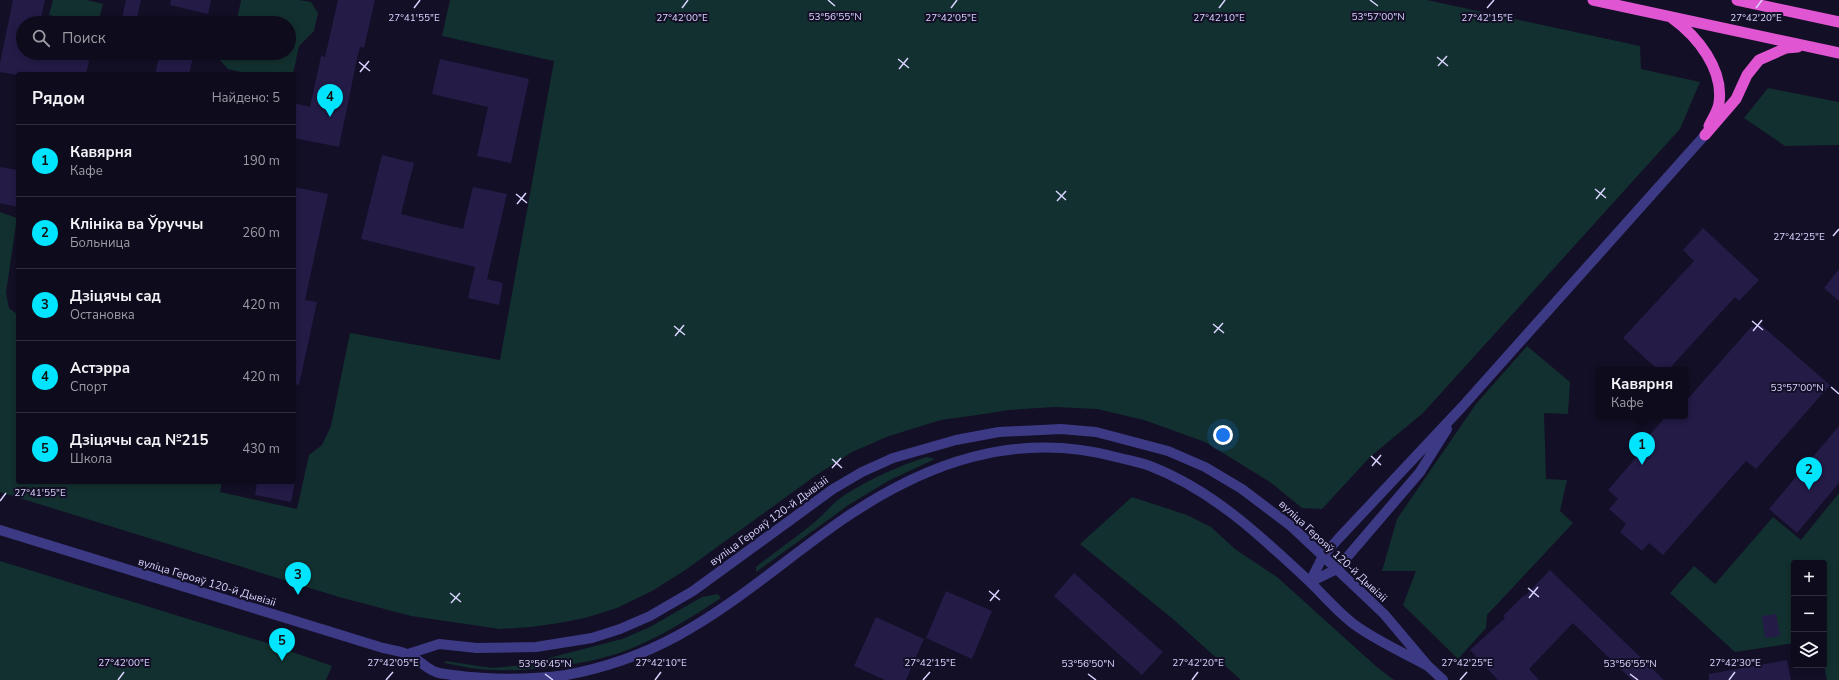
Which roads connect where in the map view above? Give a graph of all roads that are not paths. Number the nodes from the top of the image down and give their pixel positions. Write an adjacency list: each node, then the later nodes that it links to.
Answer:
1 (1593, 0): 3 (highway)
2 (1737, 0): 4 (highway)
3 (1668, 16): 5 (highway); 7 (highway)
4 (1839, 22)
5 (1808, 46): 6 (highway); 7 (highway)
6 (1839, 53)
7 (1704, 135): 8 (street)
8 (1462, 408): 10 (street); 11 (street)
9 (0, 530): 13 (street, вуліца Герояў 120-й Дывізіі)
10 (1323, 556): 11 (street, вуліца Герояў 120-й Дывізіі); 12 (street); 13 (street, вуліца Герояў 120-й Дывізіі)
11 (1336, 569): 12 (street); 14 (street, вуліца Герояў 120-й Дывізіі)
12 (1310, 582): 13 (street, вуліца Герояў 120-й Дывізіі); 14 (street, вуліца Герояў 120-й Дывізіі)
13 (408, 654)
14 (1428, 666): 15 (street, вуліца Герояў 120-й Дывізіі)
15 (1443, 680)

